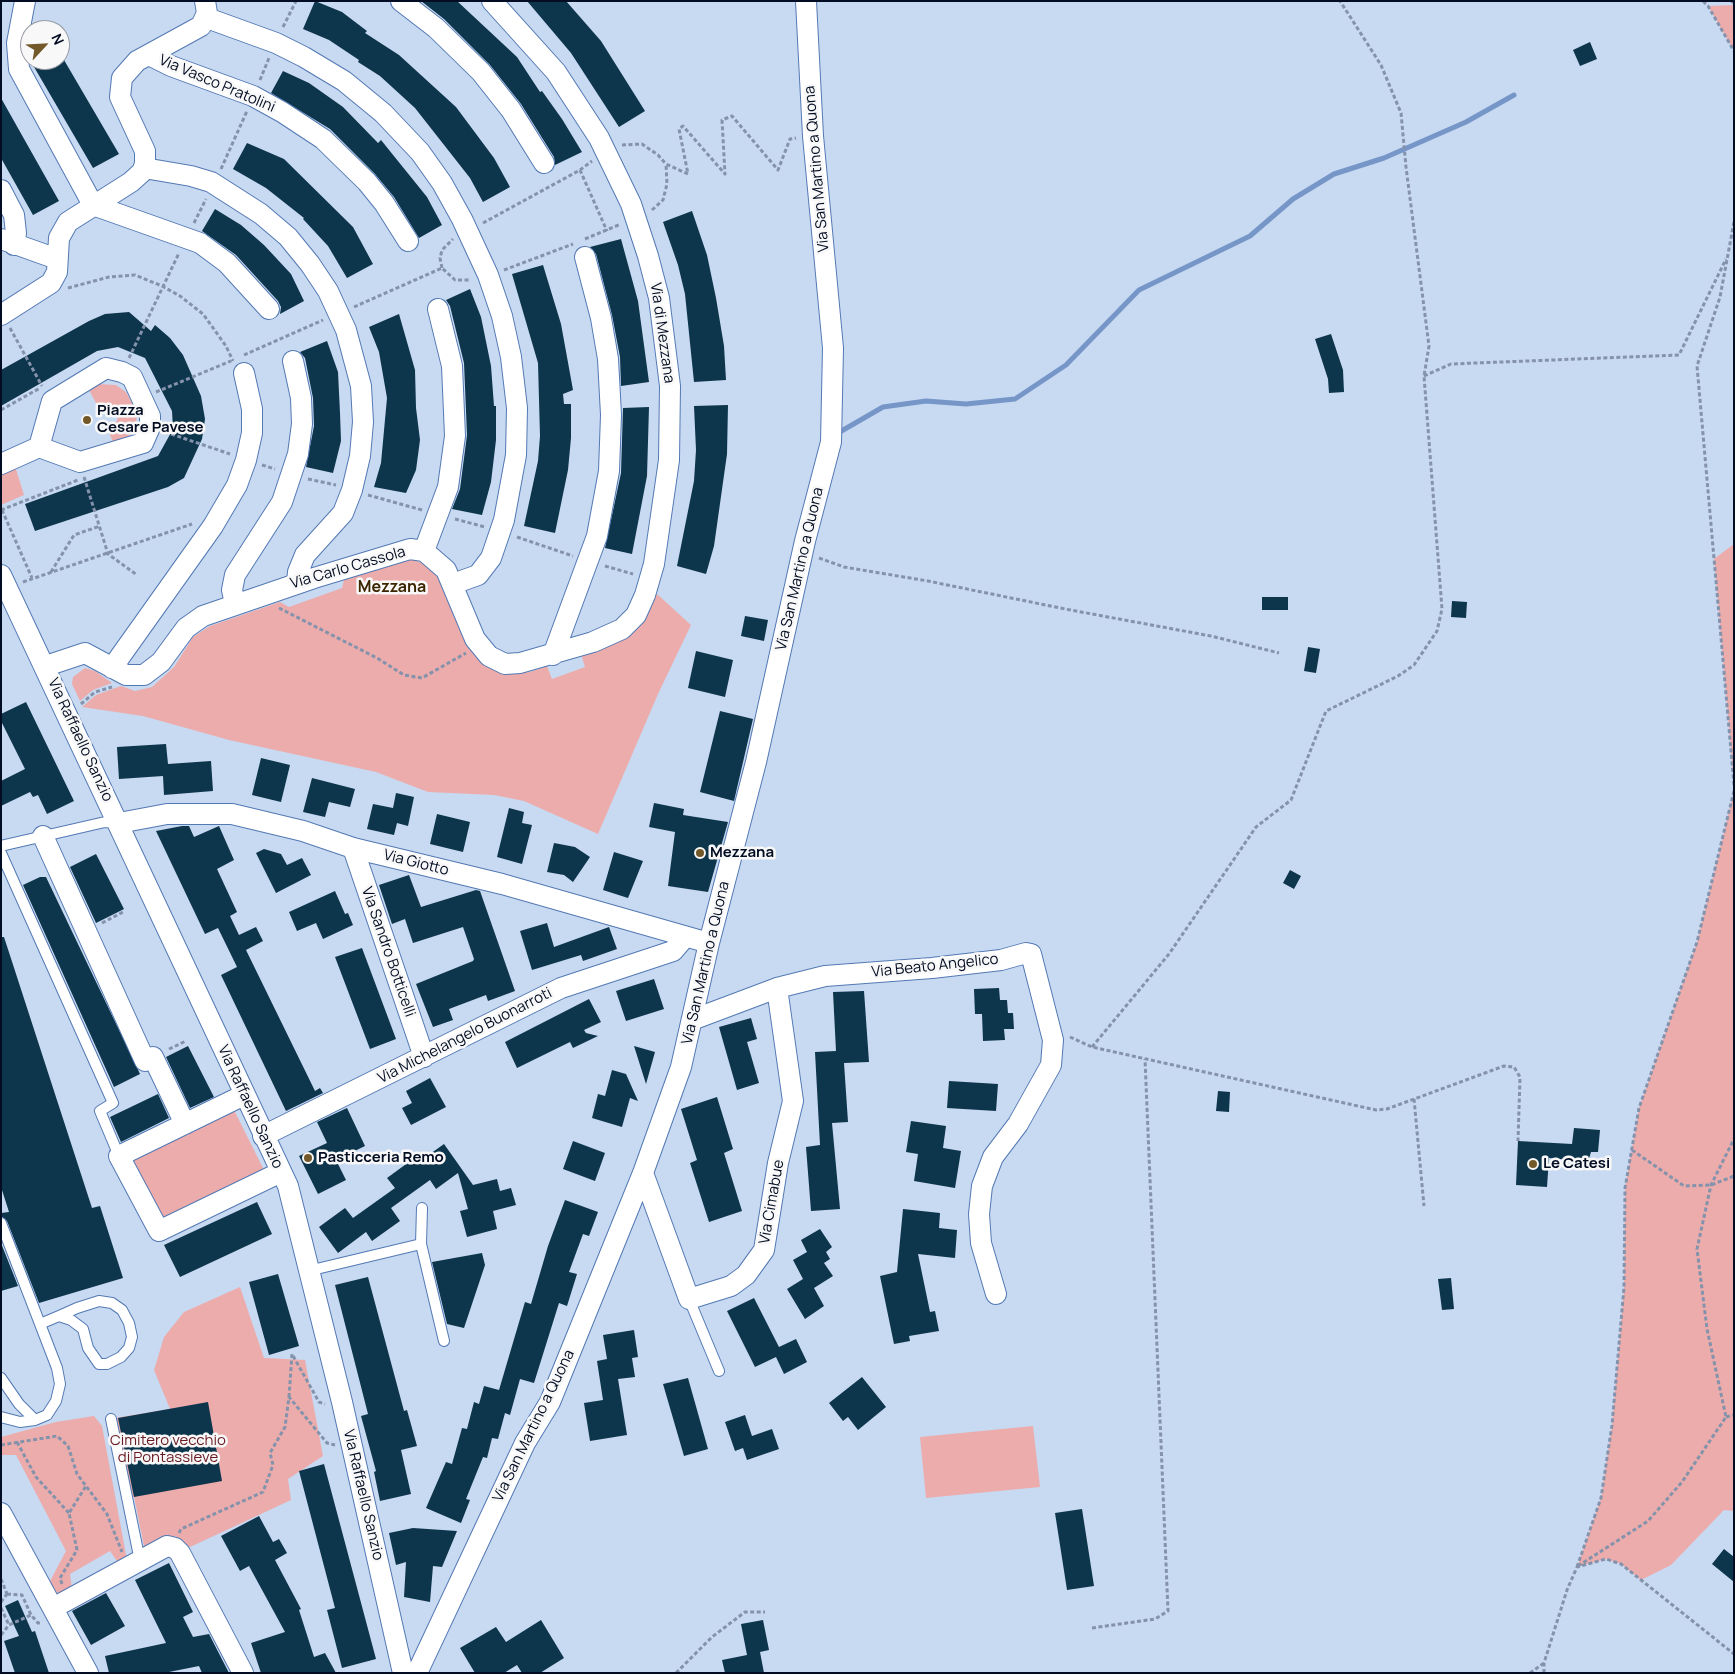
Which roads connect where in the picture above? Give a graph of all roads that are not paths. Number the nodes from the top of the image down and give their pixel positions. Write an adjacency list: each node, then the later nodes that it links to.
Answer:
1 (25, 1): 10 (street)
2 (401, 1): 7 (street)
3 (492, 1): 27 (street, Via di Mezzana)
4 (806, 1): 35 (street, Via San Martino a Quona)
5 (206, 10): 6 (street); 25 (street)
6 (149, 55): 8 (street); 11 (street, Via Vasco Pratolini)
7 (544, 162)
8 (144, 168): 10 (street); 24 (street)
9 (1, 190): 12 (street)
10 (93, 205): 14 (street); 15 (street)
11 (408, 241)
12 (7, 242): 14 (street)
13 (585, 257): 27 (street)
14 (57, 259): 17 (street)
15 (269, 309)
16 (438, 309): 22 (street)
17 (1, 315)
18 (293, 360): 26 (street)
19 (237, 367): 29 (street)
20 (39, 448): 20 (street); 21 (street)
21 (1, 464)
22 (424, 551): 24 (street, Via Carlo Cassola); 25 (street, Via Carlo Cassola)
23 (1, 575): 28 (street, Via Raffaello Sanzio)
24 (297, 583): 26 (street, Via Carlo Cassola)
25 (453, 584): 27 (street, Via Carlo Cassola)
26 (235, 604): 29 (street, Via Carlo Cassola)
27 (553, 655)
28 (46, 666): 29 (street, Via Carlo Cassola); 30 (street, Via Raffaello Sanzio)
29 (113, 677)
30 (119, 823): 31 (lane); 33 (street, Via Giotto); 39 (street, Via Raffaello Sanzio)
31 (43, 836): 32 (lane); 40 (street)
32 (1, 846)
33 (353, 848): 35 (street, Via Giotto); 38 (street, Via Sandro Botticelli)
34 (1, 853): 42 (lane)
35 (693, 946): 37 (street, Via San Martino a Quona); 38 (street, Via Michelangelo Buonarroti)
36 (777, 988): 37 (street, Via Beato Angelico); 49 (street, Via Beato Angelico); 50 (street, Via Cimabue)
37 (692, 1020): 44 (street, Via San Martino a Quona)
38 (424, 1057): 41 (street, Via Michelangelo Buonarroti)
39 (244, 1094): 40 (street); 41 (street, Via Raffaello Sanzio)
40 (185, 1124): 42 (street)
41 (263, 1136): 43 (street, Via Raffaello Sanzio)
42 (120, 1156): 43 (street)
43 (281, 1172): 48 (street, Via Raffaello Sanzio)
44 (643, 1173): 50 (street); 65 (street, Via San Martino a Quona)
45 (422, 1208): 47 (lane)
46 (1, 1223): 52 (lane)
47 (421, 1244): 48 (lane); 53 (lane)
48 (308, 1271): 64 (street, Via Raffaello Sanzio)
49 (996, 1294)
50 (689, 1299): 54 (lane)
51 (59, 1316): 51 (lane); 52 (lane)
52 (40, 1324): 58 (lane)
53 (444, 1341)
54 (719, 1372)
55 (2, 1378): 58 (lane)
56 (1, 1417): 58 (lane)
57 (111, 1419): 60 (lane)
58 (35, 1420)
59 (1, 1513): 61 (street)
60 (134, 1564): 61 (street); 63 (street)
61 (53, 1607): 62 (street)
62 (88, 1673)
63 (243, 1673)
64 (403, 1673)
65 (417, 1673)

